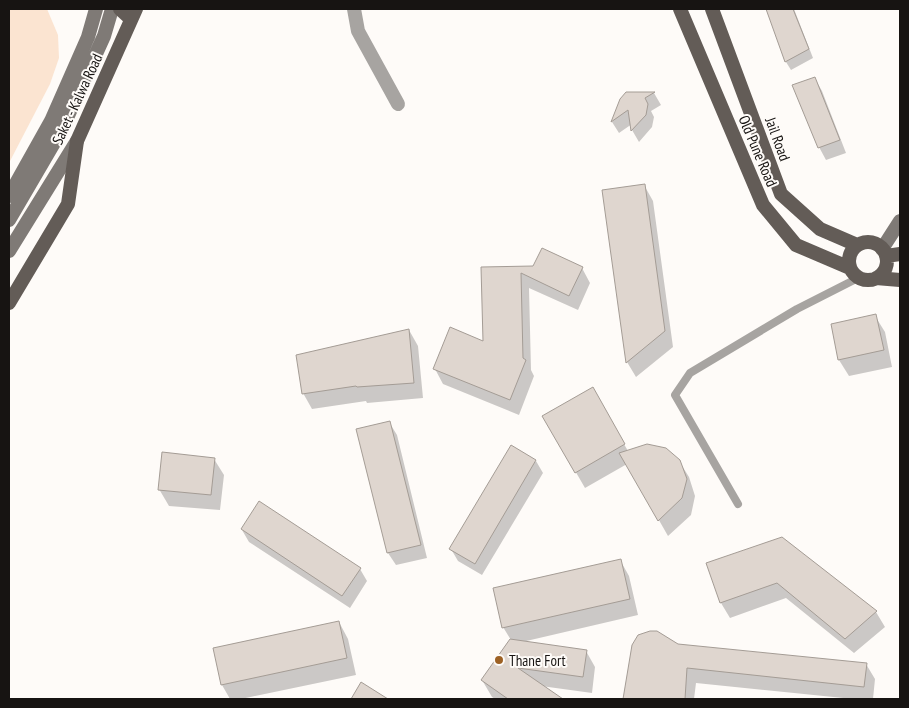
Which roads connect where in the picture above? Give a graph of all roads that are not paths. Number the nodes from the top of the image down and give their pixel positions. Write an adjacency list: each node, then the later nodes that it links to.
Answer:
1 (96, 9): 10 (main road, Saket - Kalwa Road)
2 (112, 9): 11 (main road)
3 (120, 9): 7 (main road)
4 (354, 9): 8 (street)
5 (680, 9): 16 (main road, Old Pune Road)
6 (712, 9): 13 (main road, Jail Road)
7 (134, 14): 9 (main road, Saket - Kalwa Road)
8 (398, 104)
9 (77, 141): 14 (main road, Saket - Kalwa Road); 19 (main road)
10 (9, 196)
11 (9, 220)
12 (900, 221): 15 (main road)
13 (857, 245): 15 (main road); 16 (main road)
14 (9, 251)
15 (890, 253): 17 (main road)
16 (854, 273): 17 (main road); 20 (lane)
17 (876, 278): 18 (main road)
18 (900, 280)
19 (9, 303)
20 (738, 504)

